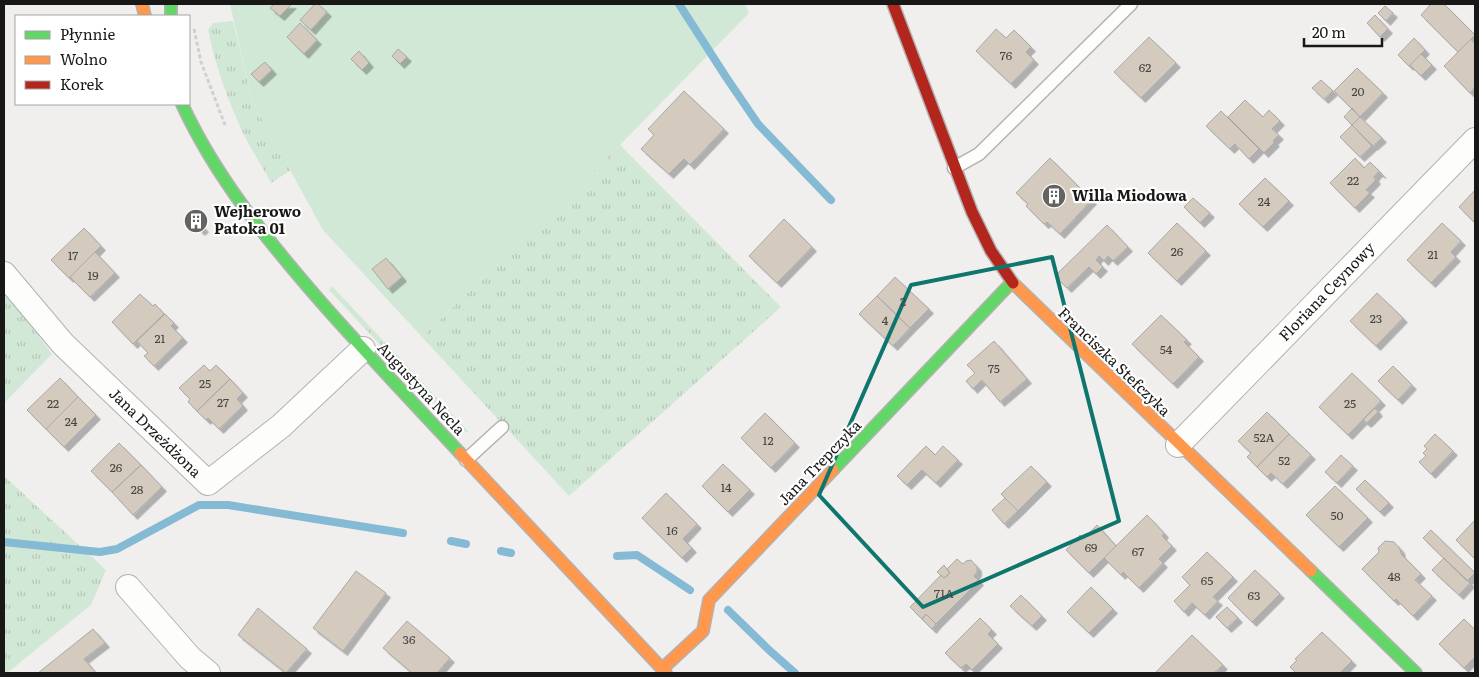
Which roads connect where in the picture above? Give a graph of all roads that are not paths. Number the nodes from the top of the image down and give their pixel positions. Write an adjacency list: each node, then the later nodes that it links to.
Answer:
1 (893, 4): 5 (street, Franciszka Stefczyka)
2 (1131, 4): 5 (lane)
3 (182, 105): 8 (street, Augustyna Necla)
4 (1475, 140): 10 (street, Floriana Ceynowy)
5 (954, 168): 7 (street, Franciszka Stefczyka)
6 (4, 274): 8 (street, Jana Drzeżdżona)
7 (1012, 282): 10 (street, Franciszka Stefczyka); 13 (street, Jana Trepczyka)
8 (363, 349): 11 (street, Augustyna Necla)
9 (502, 426): 11 (lane)
10 (1178, 445): 15 (street, Franciszka Stefczyka)
11 (466, 460): 13 (street, Augustyna Necla)
12 (128, 587): 14 (street)
13 (664, 671)
14 (208, 673)
15 (1416, 673)

